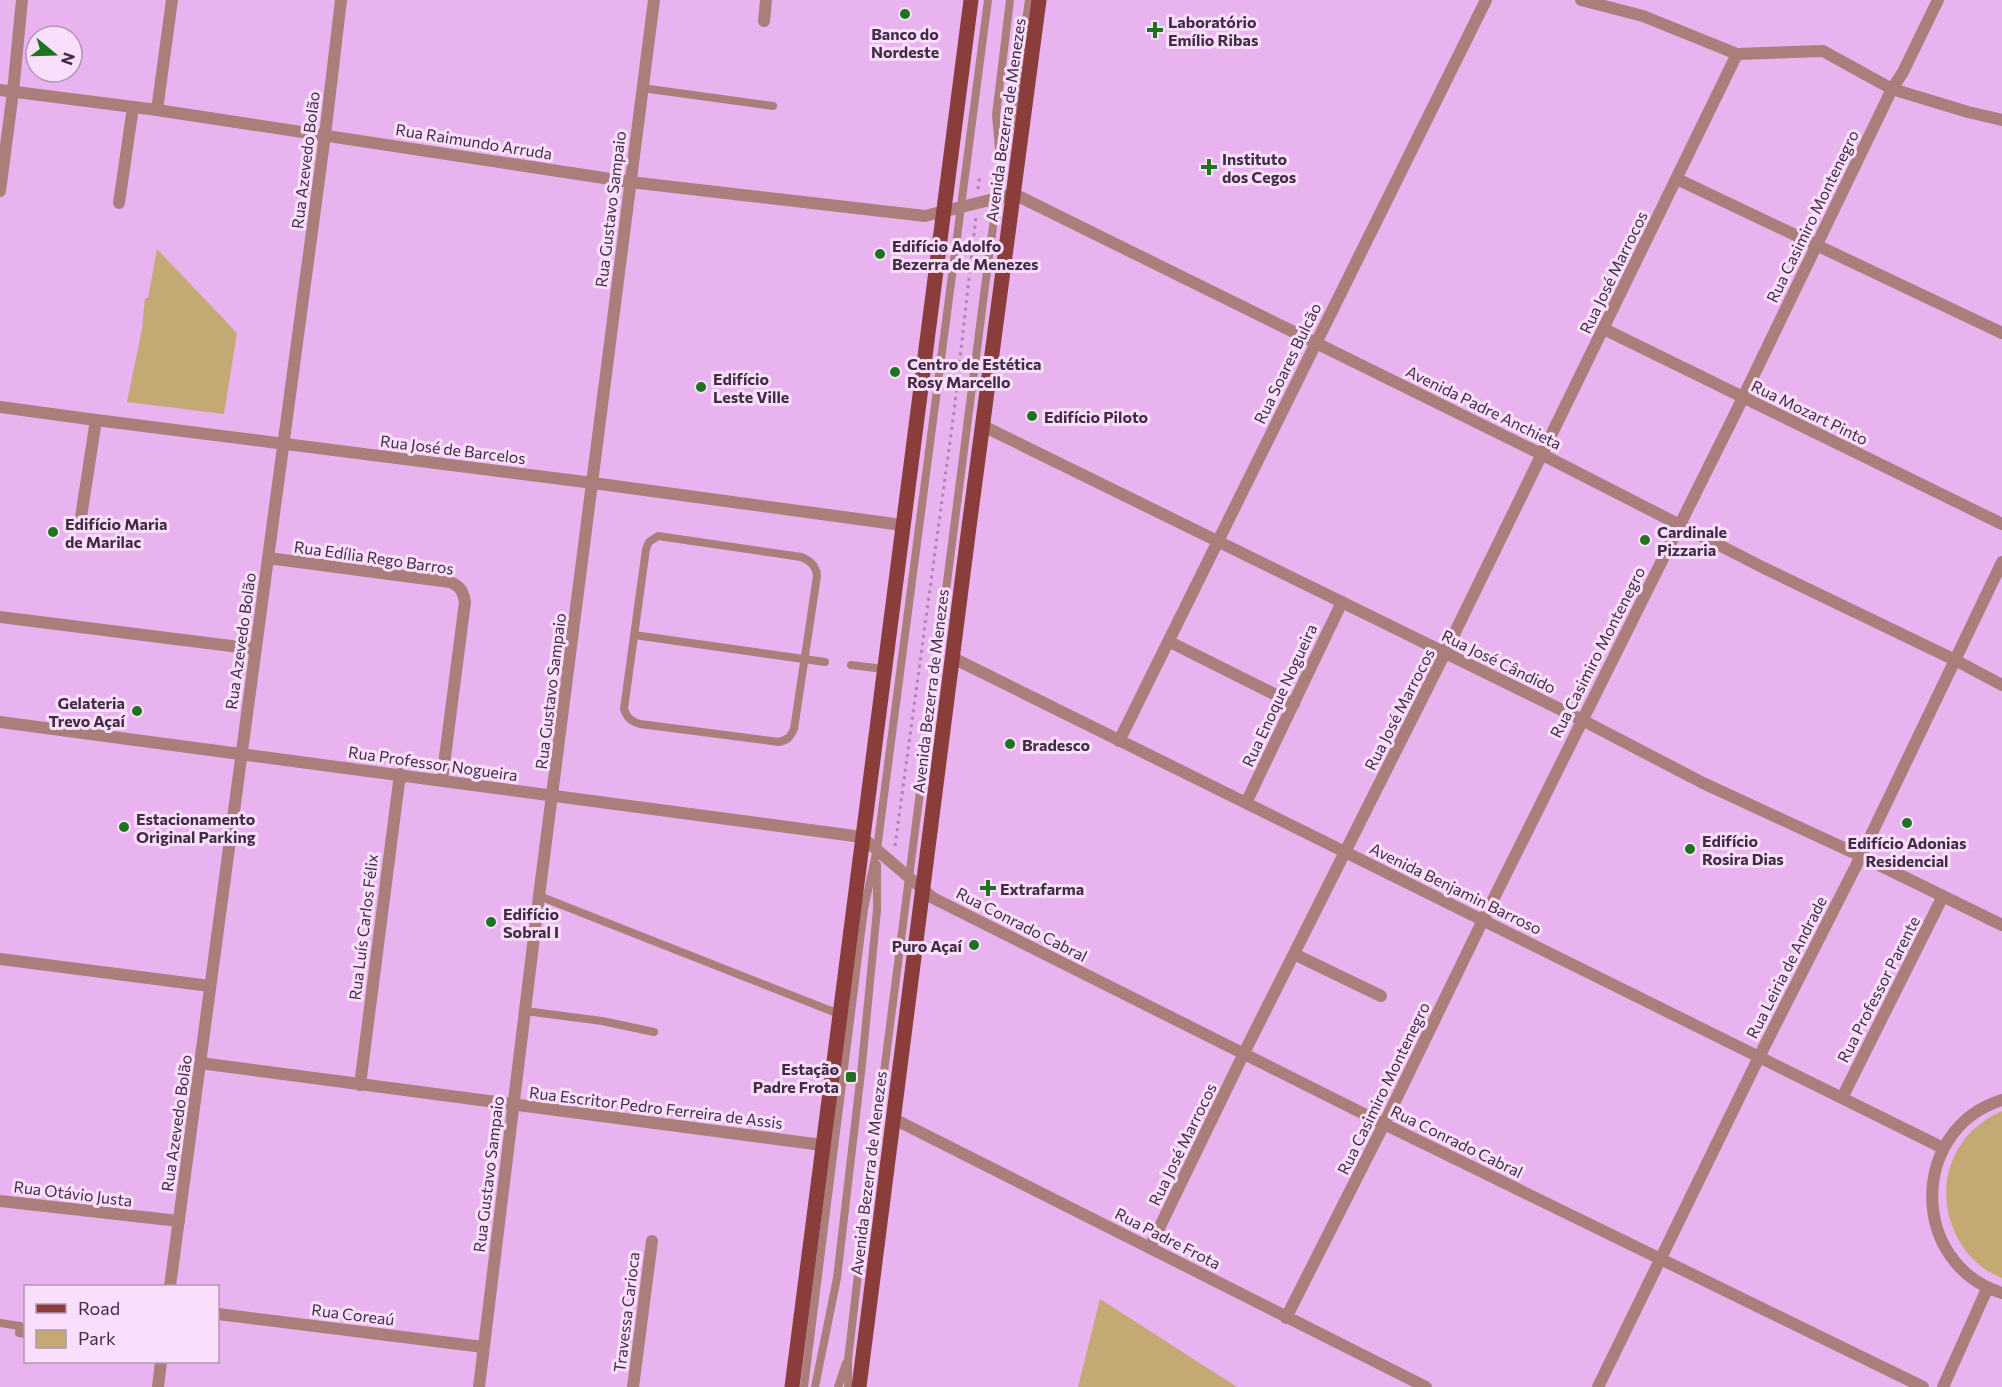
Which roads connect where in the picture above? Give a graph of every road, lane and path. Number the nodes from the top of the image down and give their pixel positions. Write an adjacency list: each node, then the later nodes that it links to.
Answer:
1 (22, 0): 18 (street)
2 (172, 0): 21 (street)
3 (341, 0): 23 (street, Rua Azevedo Bolão)
4 (654, 0): 16 (street, Rua Gustavo Sampaio)
5 (766, 0): 14 (street)
6 (971, 0): 34 (main road)
7 (987, 0): 33 (lane, Avenida Bezerra de Menezes)
8 (1010, 0): 25 (lane, Avenida Bezerra de Menezes)
9 (1029, 0): 25 (lane, Avenida Bezerra de Menezes)
10 (1039, 0): 29 (main road, Avenida Bezerra de Menezes)
11 (1486, 0): 41 (street, Rua Soares Bulcão)
12 (1581, 0): 15 (street)
13 (1938, 0): 17 (street, Rua Casimiro Montenegro)
14 (764, 21)
15 (1737, 54): 17 (street); 26 (street, Rua José Marrocos)
16 (642, 88): 19 (lane); 27 (street, Rua Gustavo Sampaio)
17 (1892, 89): 22 (street); 35 (street, Rua Casimiro Montenegro)
18 (6, 91): 20 (street, Rua Raimundo Arruda); 28 (street)
19 (772, 106)
20 (133, 107): 21 (street, Rua Raimundo Arruda); 31 (street)
21 (157, 111): 23 (street, Rua Raimundo Arruda)
22 (2002, 120)
23 (325, 135): 27 (street, Rua Raimundo Arruda); 46 (street, Rua Azevedo Bolão)
24 (980, 167): 32 (path, Avenida Bezerra de Menezes)
25 (1001, 170): 30 (lane, Avenida Bezerra de Menezes)
26 (1677, 178): 35 (street); 39 (street, Rua José Marrocos)
27 (630, 182): 34 (street, Rua Raimundo Arruda); 48 (street, Rua Gustavo Sampaio)
28 (0, 191)
29 (1014, 194): 30 (street); 41 (street, Avenida Padre Anchieta); 45 (main road, Avenida Bezerra de Menezes)
30 (997, 198): 32 (street); 83 (lane, Avenida Bezerra de Menezes)
31 (119, 203)
32 (977, 203): 33 (street); 37 (path, Avenida Bezerra de Menezes)
33 (961, 207): 34 (street); 80 (lane, Avenida Bezerra de Menezes)
34 (944, 211): 52 (main road)
35 (1815, 244): 40 (street); 42 (street, Rua Casimiro Montenegro)
36 (967, 246): 37 (path)
37 (973, 246): 38 (path); 78 (path, Avenida Bezerra de Menezes)
38 (980, 247)
39 (1604, 329): 42 (street, Rua Mozart Pinto); 47 (street, Rua José Marrocos)
40 (2002, 333)
41 (1316, 343): 47 (street, Avenida Padre Anchieta); 53 (street, Rua Soares Bulcão)
42 (1743, 397): 50 (street, Rua Casimiro Montenegro); 51 (street, Rua Mozart Pinto)
43 (0, 407): 44 (street, Rua José de Barcelos)
44 (96, 420): 46 (street, Rua José de Barcelos); 49 (street)
45 (983, 426): 53 (street, Rua José Cândido); 63 (main road, Avenida Bezerra de Menezes)
46 (283, 444): 48 (street, Rua José de Barcelos); 54 (street, Rua Azevedo Bolão)
47 (1541, 454): 50 (street, Avenida Padre Anchieta); 61 (street, Rua José Marrocos)
48 (593, 483): 52 (street, Rua José de Barcelos); 76 (street, Rua Gustavo Sampaio)
49 (81, 517)
50 (1680, 524): 64 (street, Avenida Padre Anchieta); 70 (street, Rua Casimiro Montenegro)
51 (2002, 524)
52 (903, 525): 67 (main road)
53 (1218, 541): 56 (street, Rua José Cândido); 59 (street, Rua Soares Bulcão)
54 (268, 558): 60 (street, Rua Azevedo Bolão); 75 (street, Rua Edília Rego Barros)
55 (2002, 562): 64 (street, Rua Leiria de Andrade)
56 (1342, 602): 61 (street, Rua José Cândido); 69 (street, Rua Enoque Nogueira)
57 (0, 617): 60 (street)
58 (634, 635): 62 (lane); 62 (lane); 62 (lane)
59 (1170, 642): 69 (street); 72 (street, Rua Soares Bulcão)
60 (255, 649): 73 (street, Rua Azevedo Bolão)
61 (1446, 653): 70 (street, Rua José Cândido); 81 (street, Rua José Marrocos)
62 (804, 658): 65 (lane)
63 (952, 658): 72 (street, Avenida Benjamin Barroso); 84 (main road, Avenida Bezerra de Menezes)
64 (1955, 660): 68 (street, Avenida Padre Anchieta); 82 (street, Rua Leiria de Andrade)
65 (825, 662)
66 (851, 665): 67 (lane)
67 (884, 669): 79 (main road)
68 (2002, 685)
69 (1294, 704): 77 (street, Rua Enoque Nogueira)
70 (1582, 720): 82 (street, Rua José Cândido); 87 (street, Rua Casimiro Montenegro)
71 (0, 722): 73 (street, Rua Professor Nogueira)
72 (1119, 741): 77 (street, Avenida Benjamin Barroso)
73 (242, 754): 74 (street, Rua Professor Nogueira); 91 (street, Rua Azevedo Bolão)
74 (400, 774): 75 (street, Rua Professor Nogueira); 99 (street, Rua Luís Carlos Félix)
75 (442, 780): 76 (street, Rua Professor Nogueira)
76 (553, 795): 79 (street, Rua Professor Nogueira); 85 (street, Rua Gustavo Sampaio)
77 (1246, 803): 81 (street, Avenida Benjamin Barroso)
78 (897, 829)
79 (862, 837): 80 (street, Rua Conrado Cabral); 94 (main road)
80 (877, 849): 83 (street, Rua Conrado Cabral); 127 (lane, Avenida Bezerra de Menezes); 128 (lane, Avenida Bezerra de Menezes)
81 (1346, 852): 87 (street, Avenida Benjamin Barroso); 89 (street, Rua José Marrocos)
82 (1861, 856): 86 (street, Rua José Cândido); 97 (street, Rua Leiria de Andrade)
83 (908, 876): 84 (street, Rua Conrado Cabral); 120 (lane, Avenida Bezerra de Menezes)
84 (923, 889): 96 (street, Rua Conrado Cabral); 103 (main road, Avenida Bezerra de Menezes)
85 (539, 896): 93 (street, Rua Gustavo Sampaio); 94 (lane)
86 (1943, 896): 88 (street, Rua José Cândido); 100 (street, Rua Professor Parente)
87 (1483, 920): 97 (street, Avenida Benjamin Barroso); 104 (street, Rua Casimiro Montenegro)
88 (2002, 925)
89 (1294, 954): 92 (street); 96 (street, Rua José Marrocos)
90 (0, 959): 91 (street)
91 (210, 986): 98 (street, Rua Azevedo Bolão)
92 (1381, 996)
93 (525, 1011): 95 (lane); 102 (street, Rua Gustavo Sampaio)
94 (839, 1014): 105 (main road)
95 (654, 1032)
96 (1244, 1053): 104 (street, Rua Conrado Cabral); 110 (street, Rua José Marrocos)
97 (1759, 1056): 100 (street, Avenida Benjamin Barroso); 111 (street, Rua Leiria de Andrade)
98 (200, 1063): 99 (street, Rua Escritor Pedro Ferreira de Assis); 108 (street, Rua Azevedo Bolão)
99 (360, 1085): 102 (street, Rua Escritor Pedro Ferreira de Assis)
100 (1842, 1098): 106 (street, Avenida Benjamin Barroso)
101 (2002, 1100): 106 (street)
102 (513, 1105): 105 (street, Rua Escritor Pedro Ferreira de Assis); 119 (street, Rua Gustavo Sampaio)
103 (894, 1119): 110 (street, Rua Padre Frota); 131 (main road, Avenida Bezerra de Menezes)
104 (1384, 1124): 111 (street, Rua Conrado Cabral); 116 (street, Rua Casimiro Montenegro)
105 (822, 1145): 126 (main road)
106 (1944, 1148): 113 (street)
107 (0, 1201): 108 (street, Rua Otávio Justa)
108 (179, 1221): 112 (street, Rua Azevedo Bolão)
109 (651, 1241): 125 (street, Travessa Carioca)
110 (1150, 1247): 116 (street, Rua Padre Frota)
111 (1661, 1260): 132 (street, Rua Leiria de Andrade); 133 (street, Rua Conrado Cabral)
112 (170, 1285)
113 (1987, 1288): 114 (street); 134 (street)
114 (2002, 1293)
115 (219, 1314): 119 (street, Rua Coreaú)
116 (1286, 1318): 122 (street, Rua Padre Frota)
117 (0, 1323): 118 (lane)
118 (24, 1334)
119 (483, 1347): 124 (street, Rua Gustavo Sampaio)
120 (848, 1360): 129 (lane, Avenida Bezerra de Menezes); 130 (lane, Avenida Bezerra de Menezes)
121 (161, 1363): 123 (street)
122 (1422, 1386)
123 (158, 1387)
124 (479, 1387)
125 (633, 1387)
126 (792, 1387)
127 (804, 1387)
128 (814, 1387)
129 (838, 1387)
130 (848, 1387)
131 (860, 1387)
132 (1598, 1387)
133 (1923, 1387)
134 (1943, 1387)

